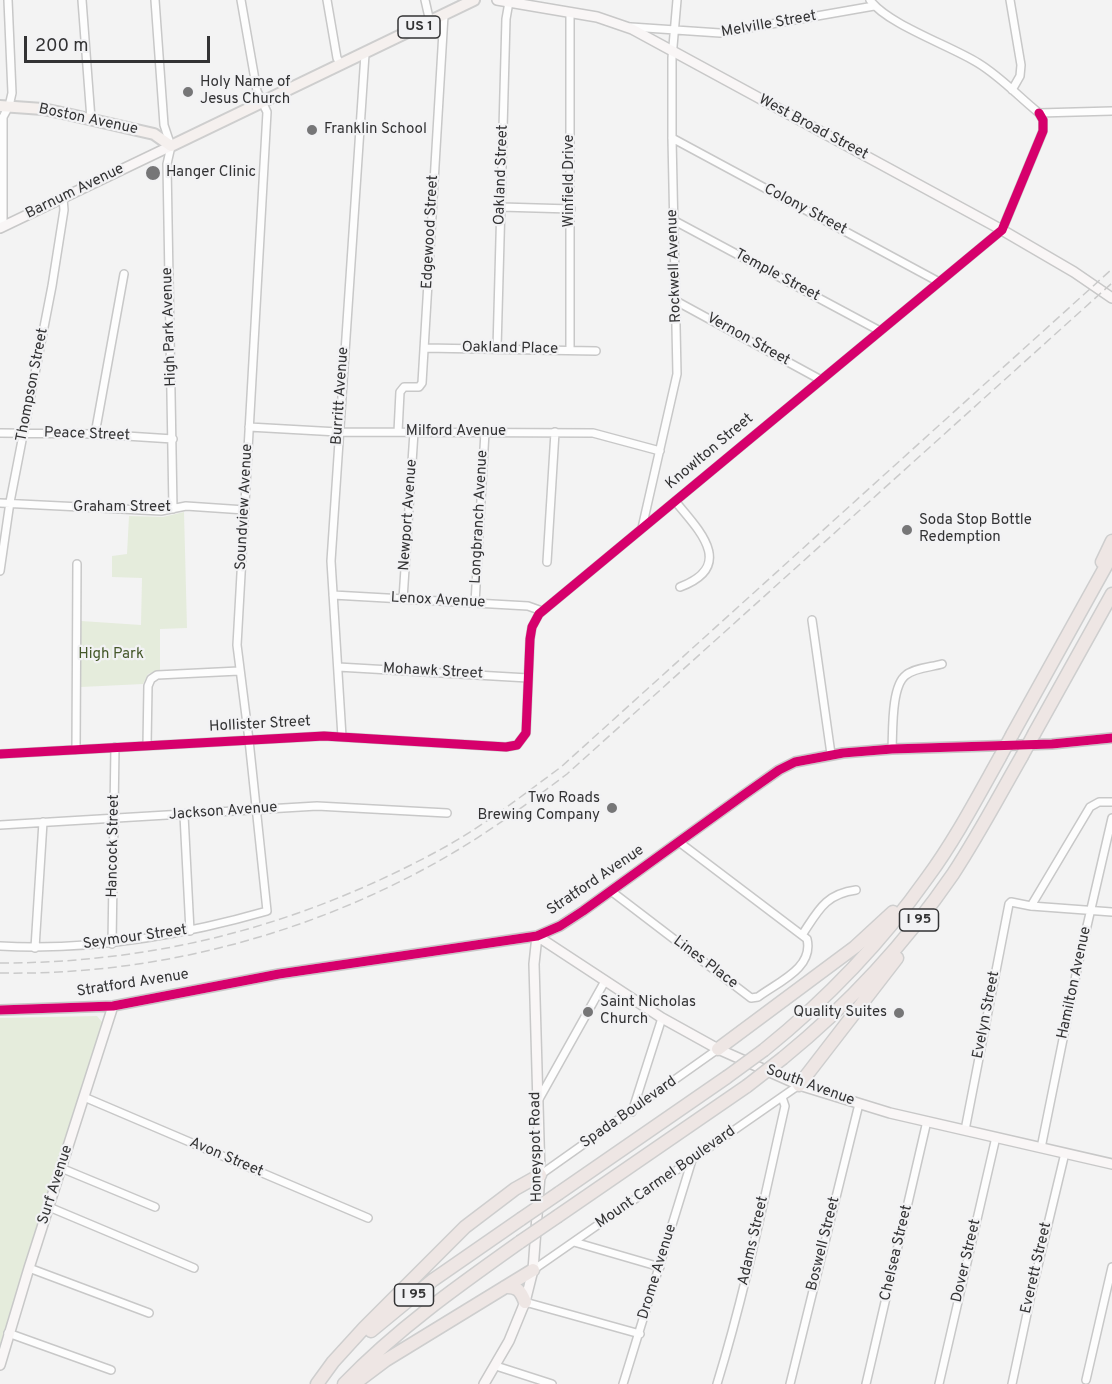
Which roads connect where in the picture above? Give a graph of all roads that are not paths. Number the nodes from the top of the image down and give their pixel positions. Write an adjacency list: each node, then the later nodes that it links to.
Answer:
1 (8, 0): 23 (street)
2 (82, 0): 26 (street)
3 (155, 0): 28 (street)
4 (241, 0): 22 (street, Soundview Avenue)
5 (327, 0): 20 (street)
6 (426, 0): 15 (street)
7 (474, 0): 14 (main road, Barnum Avenue / US 1)
8 (497, 0): 11 (main road, West Broad Street)
9 (677, 0): 17 (street, Rockwell Avenue)
10 (1010, 0): 21 (street)
11 (509, 2): 13 (main road, West Broad Street); 30 (street, Oakland Street)
12 (872, 3): 17 (street, Melville Street); 21 (street)
13 (570, 12): 16 (main road, West Broad Street); 31 (street, Winfield Drive)
14 (444, 15): 15 (main road, Barnum Avenue / US 1); 40 (street, Edgewood Street)
15 (430, 22): 19 (main road, Barnum Avenue / US 1)
16 (627, 27): 17 (street, Melville Street); 18 (main road, West Broad Street)
17 (675, 29): 18 (street, Rockwell Avenue)
18 (672, 51): 27 (street, Rockwell Avenue); 34 (main road, West Broad Street)
19 (364, 54): 20 (main road, Barnum Avenue / US 1); 47 (street, Burritt Avenue)
20 (340, 65): 22 (main road, Barnum Avenue / US 1)
21 (1012, 90): 25 (street)
22 (262, 103): 28 (main road, Barnum Avenue / US 1); 45 (street, Soundview Avenue)
23 (5, 106): 26 (main road, Boston Avenue); 33 (street)
24 (1112, 111): 25 (street)
25 (1039, 113): 34 (street)
26 (91, 119): 28 (main road, Boston Avenue)
27 (672, 138): 32 (street, Rockwell Avenue); 36 (street, Colony Street)
28 (171, 146): 29 (main road, Barnum Avenue); 54 (street, High Park Avenue)
29 (63, 198): 33 (main road, Barnum Avenue); 46 (street, Thompson Street)
30 (501, 207): 31 (street); 41 (street, Oakland Street)
31 (571, 208): 42 (street, Winfield Drive)
32 (673, 220): 38 (street, Rockwell Avenue); 39 (street, Temple Street)
33 (2, 227)
34 (1002, 230): 36 (street, Knowlton Street); 37 (main road, West Broad Street)
35 (124, 274): 53 (street)
36 (939, 282): 39 (street, Knowlton Street)
37 (1112, 298)
38 (676, 301): 44 (street, Vernon Street); 55 (street, Rockwell Avenue)
39 (880, 331): 44 (street, Knowlton Street)
40 (424, 348): 41 (street, Oakland Place); 48 (street, Edgewood Street)
41 (497, 349): 42 (street, Oakland Place)
42 (570, 350): 43 (street, Oakland Place)
43 (596, 351)
44 (820, 380): 56 (street, Knowlton Street)
45 (249, 427): 47 (street, Milford Avenue); 60 (street, Soundview Avenue)
46 (23, 432): 52 (street, Peace Street); 53 (street, Peace Street); 57 (street, Thompson Street)
47 (338, 432): 48 (street, Milford Avenue); 69 (street, Burritt Avenue)
48 (398, 432): 49 (street, Milford Avenue)
49 (414, 432): 50 (street, Milford Avenue); 70 (street, Newport Avenue)
50 (485, 432): 51 (street, Milford Avenue); 71 (street, Longbranch Avenue)
51 (555, 432): 55 (street, Milford Avenue); 64 (street)
52 (0, 433)
53 (95, 434): 54 (street, Peace Street)
54 (173, 439): 59 (street, High Park Avenue)
55 (660, 451): 61 (street, Rockwell Avenue)
56 (675, 501): 61 (street, Knowlton Street); 67 (street)
57 (10, 502): 58 (street, Graham Street); 59 (street, Graham Street); 66 (street, Thompson Street)
58 (0, 503)
59 (173, 509): 60 (street, Graham Street)
60 (245, 510): 79 (street, Soundview Avenue)
61 (642, 528): 73 (street, Knowlton Street)
62 (1112, 541): 75 (highway)
63 (1112, 555): 75 (highway, I 95)
64 (547, 562)
65 (78, 564): 88 (street)
66 (0, 571)
67 (680, 586)
68 (1112, 594): 76 (highway, I 95)
69 (333, 595): 70 (street, Lenox Avenue); 78 (street, Burritt Avenue)
70 (403, 599): 71 (street, Lenox Avenue)
71 (475, 603): 73 (street, Lenox Avenue)
72 (1112, 604): 76 (highway)
73 (542, 611): 80 (street, Knowlton Street)
74 (812, 620): 90 (street)
75 (1066, 638): 100 (highway, I 95, bridge)
76 (1079, 653): 101 (highway, I 95, bridge)
77 (942, 664): 87 (street)
78 (338, 667): 80 (street, Mohawk Street); 81 (street, Burritt Avenue)
79 (239, 671): 83 (street, Soundview Avenue); 85 (street)
80 (528, 678): 84 (street, Knowlton Street)
81 (342, 737): 83 (street, Hollister Street); 84 (street, Hollister Street)
82 (1112, 738): 87 (main road, Stratford Avenue)
83 (249, 740): 85 (street, Hollister Street); 92 (street, Soundview Avenue)
84 (520, 742)
85 (147, 746): 86 (street, Hollister Street)
86 (115, 747): 88 (street, Hollister Street); 95 (street, Hancock Street)
87 (892, 749): 90 (main road, Stratford Avenue)
88 (76, 750): 89 (street, Hollister Street)
89 (0, 754)
90 (831, 754): 99 (main road, Stratford Avenue)
91 (1112, 802): 104 (street)
92 (256, 811): 93 (street, Jackson Avenue); 94 (street, Jackson Avenue); 105 (street, Soundview Avenue)
93 (447, 813)
94 (184, 815): 95 (street, Jackson Avenue); 108 (street)
95 (114, 819): 97 (street, Jackson Avenue); 111 (street, Hancock Street)
96 (1112, 819): 106 (street, Hamilton Avenue)
97 (43, 822): 98 (street, Jackson Avenue); 113 (street)
98 (0, 825)
99 (679, 842): 103 (main road, Stratford Avenue); 109 (street)
100 (941, 857): 118 (highway); 152 (highway, I 95, bridge)
101 (954, 872): 119 (highway); 153 (highway, I 95, bridge)
102 (856, 890): 109 (street)
103 (611, 891): 109 (street, Lines Place); 110 (main road, Stratford Avenue)
104 (1031, 906): 106 (street); 126 (street, Evelyn Street)
105 (267, 911): 108 (street, Seymour Street)
106 (1089, 912): 107 (street); 128 (street, Hamilton Avenue)
107 (1112, 912)
108 (190, 931): 111 (street, Seymour Street)
109 (802, 935)
110 (537, 936): 114 (main road, South Avenue); 115 (main road, Stratford Avenue); 122 (main road, Honeyspot Road)
111 (112, 944): 113 (street, Seymour Street)
112 (0, 946): 113 (street, Seymour Street)
113 (35, 948)
114 (605, 981): 117 (main road, South Avenue); 122 (street)
115 (113, 1006): 116 (main road, Stratford Avenue); 120 (main road, Surf Avenue)
116 (0, 1010)
117 (662, 1018): 118 (main road, South Avenue); 124 (street)
118 (718, 1049): 119 (main road, South Avenue); 124 (street, Spada Boulevard)
119 (798, 1085): 121 (street, Mount Carmel Boulevard); 123 (main road, South Avenue)
120 (84, 1097): 132 (main road, Surf Avenue); 136 (street, Avon Street)
121 (782, 1097): 130 (street, Mount Carmel Boulevard); 158 (street, Adams Street)
122 (537, 1102): 133 (main road, Honeyspot Road)
123 (859, 1104): 125 (main road, South Avenue); 159 (street, Boswell Street)
124 (632, 1112): 133 (street, Spada Boulevard)
125 (927, 1121): 126 (main road, South Avenue); 160 (street, Chelsea Street)
126 (965, 1130): 127 (main road, South Avenue)
127 (996, 1137): 128 (main road, South Avenue); 161 (street, Dover Street)
128 (1041, 1148): 129 (main road, South Avenue)
129 (1065, 1153): 131 (main road, South Avenue); 162 (street, Everett Street)
130 (692, 1160): 137 (street, Mount Carmel Boulevard); 138 (street, Drome Avenue)
131 (1112, 1164)
132 (61, 1168): 134 (main road, Surf Avenue); 135 (street)
133 (540, 1175): 142 (main road, Honeyspot Road); 152 (highway)
134 (48, 1207): 140 (main road, Surf Avenue); 141 (street)
135 (155, 1207)
136 (368, 1218)
137 (574, 1242): 138 (street); 142 (street, Mount Carmel Boulevard)
138 (660, 1267): 147 (street, Drome Avenue)
139 (1112, 1267): 151 (street)
140 (29, 1268): 145 (street); 146 (main road, Surf Avenue)
141 (194, 1268)
142 (533, 1270): 143 (highway); 144 (main road, Honeyspot Road)
143 (505, 1287): 144 (highway); 154 (highway)
144 (525, 1302): 147 (street); 149 (main road, Honeyspot Road)
145 (149, 1313)
146 (8, 1332): 148 (main road, Surf Avenue); 150 (street)
147 (640, 1334): 157 (street, Drome Avenue)
148 (0, 1365)
149 (496, 1366): 155 (main road, Honeyspot Road); 156 (street)
150 (111, 1370)
151 (1086, 1380)
152 (317, 1384)
153 (344, 1384)
154 (354, 1384)
155 (484, 1384)
156 (552, 1384)
157 (623, 1384)
158 (717, 1384)
159 (790, 1384)
160 (866, 1384)
161 (939, 1384)
162 (1012, 1384)

